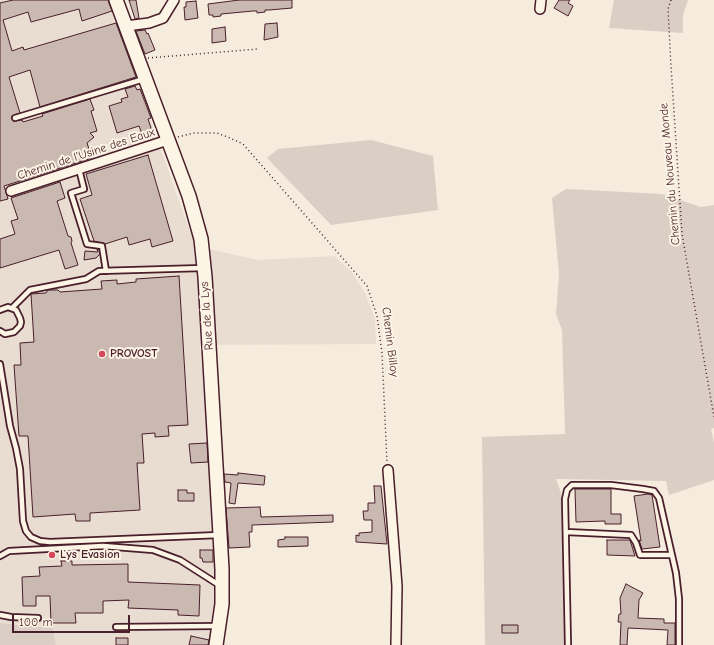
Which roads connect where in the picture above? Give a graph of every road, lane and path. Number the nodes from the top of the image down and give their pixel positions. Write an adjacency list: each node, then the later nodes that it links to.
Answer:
1 (116, 0): 4 (main road, Rue de la Lys)
2 (174, 0): 4 (street)
3 (671, 0): 18 (path, Chemin du Nouveau Monde)
4 (126, 26): 6 (main road, Rue de la Lys)
5 (258, 50): 6 (path)
6 (138, 59): 7 (main road, Rue de la Lys)
7 (145, 79): 8 (lane); 9 (main road, Rue de la Lys)
8 (16, 118)
9 (168, 140): 10 (street, Chemin de l'Usine des Eaux); 12 (main road, Rue de la Lys); 19 (path, Chemin Billoy)
10 (79, 169): 11 (street, Chemin de l'Usine des Eaux); 13 (lane)
11 (11, 191)
12 (204, 268): 13 (lane); 21 (main road, Rue de la Lys)
13 (106, 271): 14 (lane)
14 (12, 308): 15 (lane); 16 (lane)
15 (0, 310)
16 (0, 331)
17 (0, 364): 21 (lane)
18 (714, 417)
19 (388, 470): 30 (street)
20 (566, 532): 22 (lane); 22 (lane); 31 (lane)
21 (220, 535): 24 (main road, Rue de la Lys)
22 (672, 555): 32 (lane)
23 (0, 556): 24 (lane)
24 (222, 587): 27 (main road, Rue de la Lys)
25 (0, 614): 26 (lane)
26 (38, 618)
27 (219, 626): 28 (lane); 29 (main road, Rue de la Lys)
28 (116, 627)
29 (216, 645)
30 (396, 645)
31 (568, 645)
32 (679, 645)

